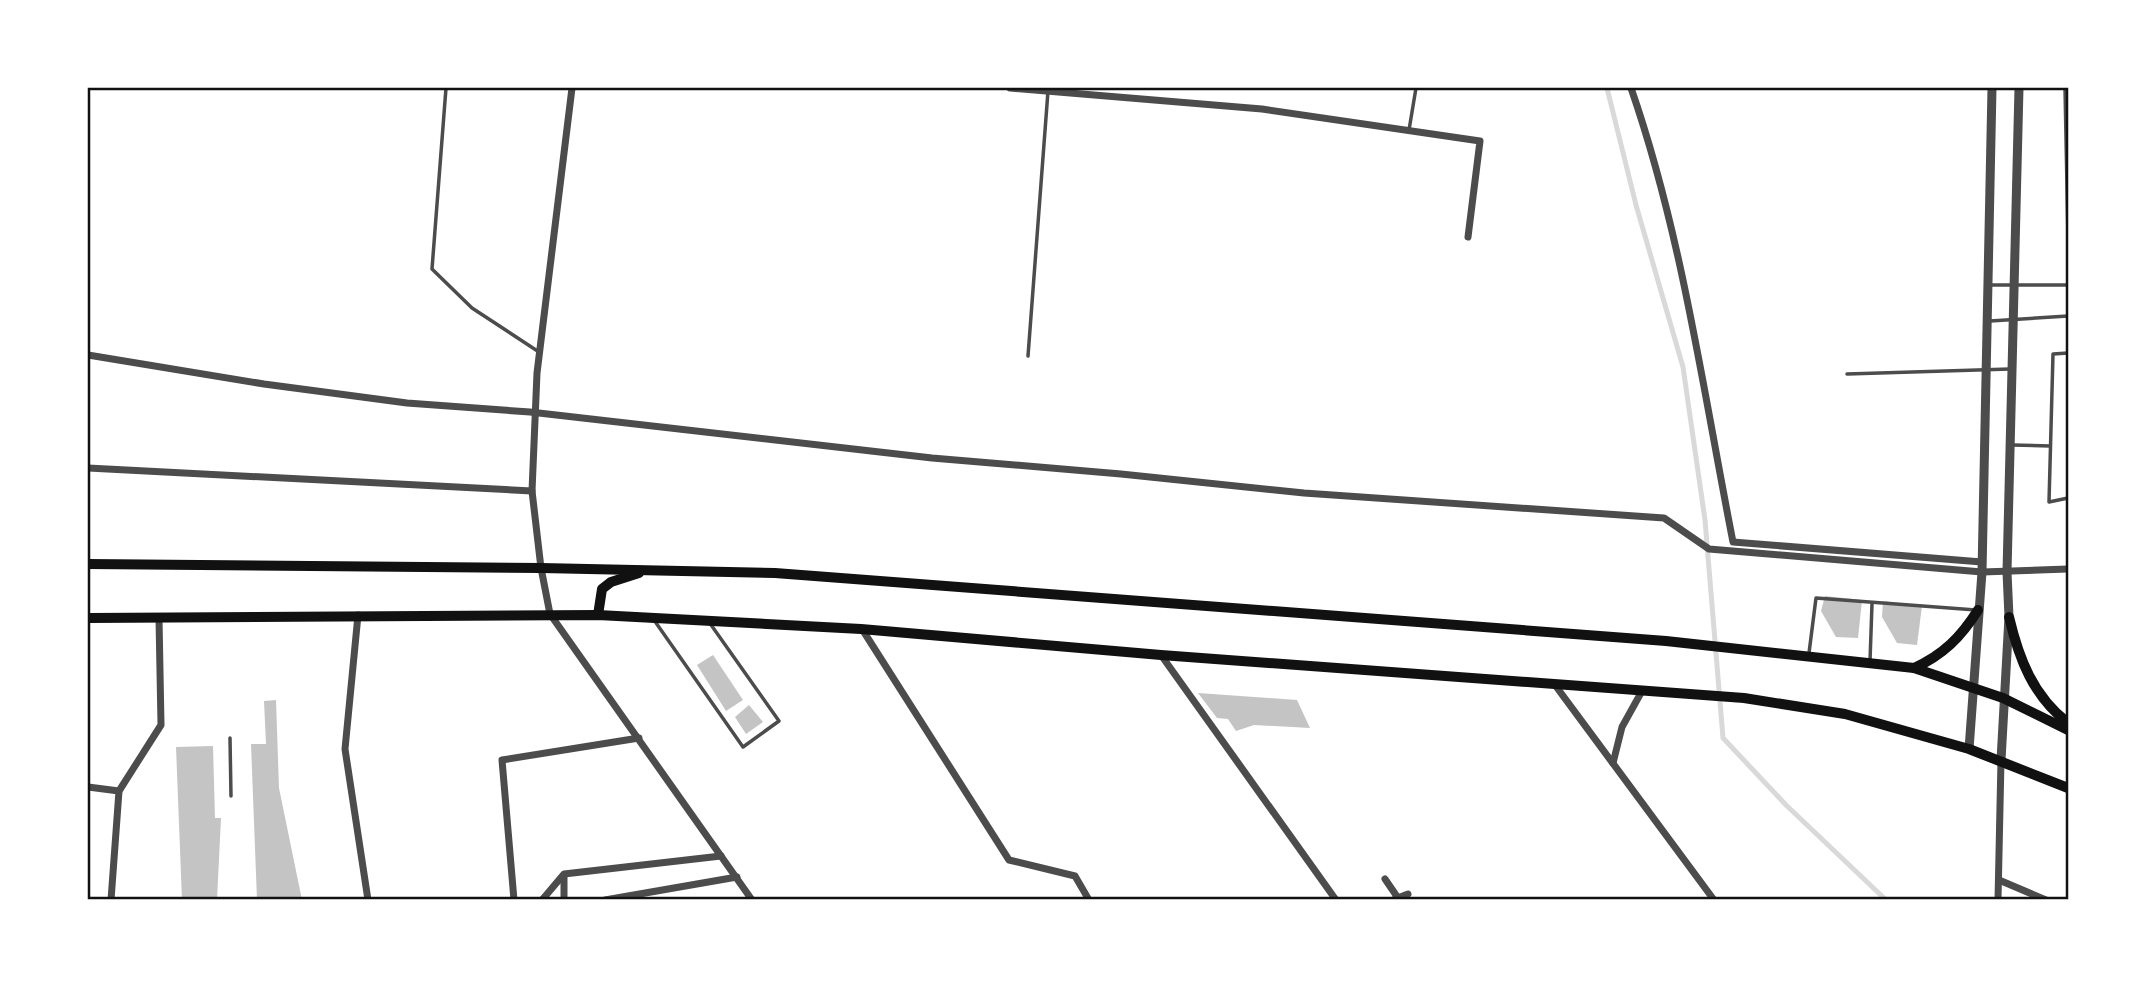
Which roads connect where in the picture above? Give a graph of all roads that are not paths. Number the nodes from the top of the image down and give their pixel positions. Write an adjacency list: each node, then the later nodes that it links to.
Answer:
1 (446, 88): 19 (lane)
2 (572, 88): 19 (street)
3 (1010, 88): 9 (street)
4 (1416, 88): 10 (lane)
5 (1631, 88): 32 (street)
6 (1992, 88): 13 (street)
7 (2019, 88): 15 (street)
8 (2066, 88): 12 (lane)
9 (1048, 91): 10 (street); 22 (lane)
10 (1409, 130): 11 (street)
11 (1468, 237)
12 (2068, 238)
13 (1989, 285): 15 (lane); 18 (street)
14 (2068, 285): 15 (lane)
15 (2012, 286): 17 (street)
16 (2068, 316): 17 (lane)
17 (2012, 320): 18 (lane); 23 (street)
18 (1988, 321): 24 (street)
19 (539, 352): 26 (street)
20 (2068, 353): 28 (lane)
21 (88, 355): 26 (street)
22 (1028, 356)
23 (2011, 368): 24 (lane); 27 (street)
24 (1987, 370): 25 (lane); 32 (street)
25 (1847, 374)
26 (536, 412): 30 (street); 37 (street)
27 (2010, 444): 28 (lane); 38 (street)
28 (2050, 446): 31 (lane)
29 (88, 468): 30 (street)
30 (532, 491): 34 (street)
31 (2068, 498)
32 (1982, 562): 37 (street)
33 (88, 564): 34 (main road)
34 (541, 568): 36 (main road); 41 (street)
35 (2068, 569): 38 (street)
36 (648, 570): 43 (main road); 51 (main road)
37 (1982, 572): 38 (street); 40 (street)
38 (2007, 572): 44 (street)
39 (1872, 604): 40 (lane); 51 (lane); 52 (lane)
40 (1978, 610): 53 (main road); 55 (street)
41 (550, 614): 42 (main road); 43 (main road); 61 (street)
42 (358, 615): 46 (main road); 77 (street)
43 (598, 615): 47 (main road)
44 (2008, 617): 57 (street); 58 (main road)
45 (88, 618): 46 (main road)
46 (159, 618): 67 (street)
47 (653, 619): 48 (main road); 48 (lane)
48 (708, 621): 49 (main road)
49 (861, 629): 50 (main road); 83 (street)
50 (1161, 655): 54 (main road); 84 (street)
51 (1808, 655): 52 (main road)
52 (1870, 663): 53 (main road)
53 (1913, 668): 55 (main road)
54 (1555, 685): 56 (main road); 64 (street)
55 (1973, 686): 57 (main road); 62 (street)
56 (1642, 691): 62 (main road); 64 (street)
57 (2003, 698): 59 (main road); 63 (street)
58 (2068, 723)
59 (2068, 730)
60 (230, 738): 68 (lane)
61 (639, 738): 69 (street); 78 (street)
62 (1969, 749): 63 (main road)
63 (2001, 760): 66 (main road); 73 (street)
64 (1613, 763): 85 (street)
65 (88, 787): 67 (street)
66 (2068, 788)
67 (119, 792): 76 (street)
68 (231, 796)
69 (721, 856): 70 (street); 71 (street)
70 (564, 874): 79 (street); 80 (street)
71 (737, 877): 81 (street); 82 (street)
72 (1385, 879): 75 (street)
73 (1999, 880): 86 (street); 87 (street)
74 (1408, 894): 75 (street)
75 (1396, 899)
76 (111, 900)
77 (368, 900)
78 (514, 900)
79 (542, 900)
80 (564, 900)
81 (605, 900)
82 (752, 900)
83 (1089, 900)
84 (1336, 900)
85 (1714, 900)
86 (1998, 900)
87 (2046, 900)

